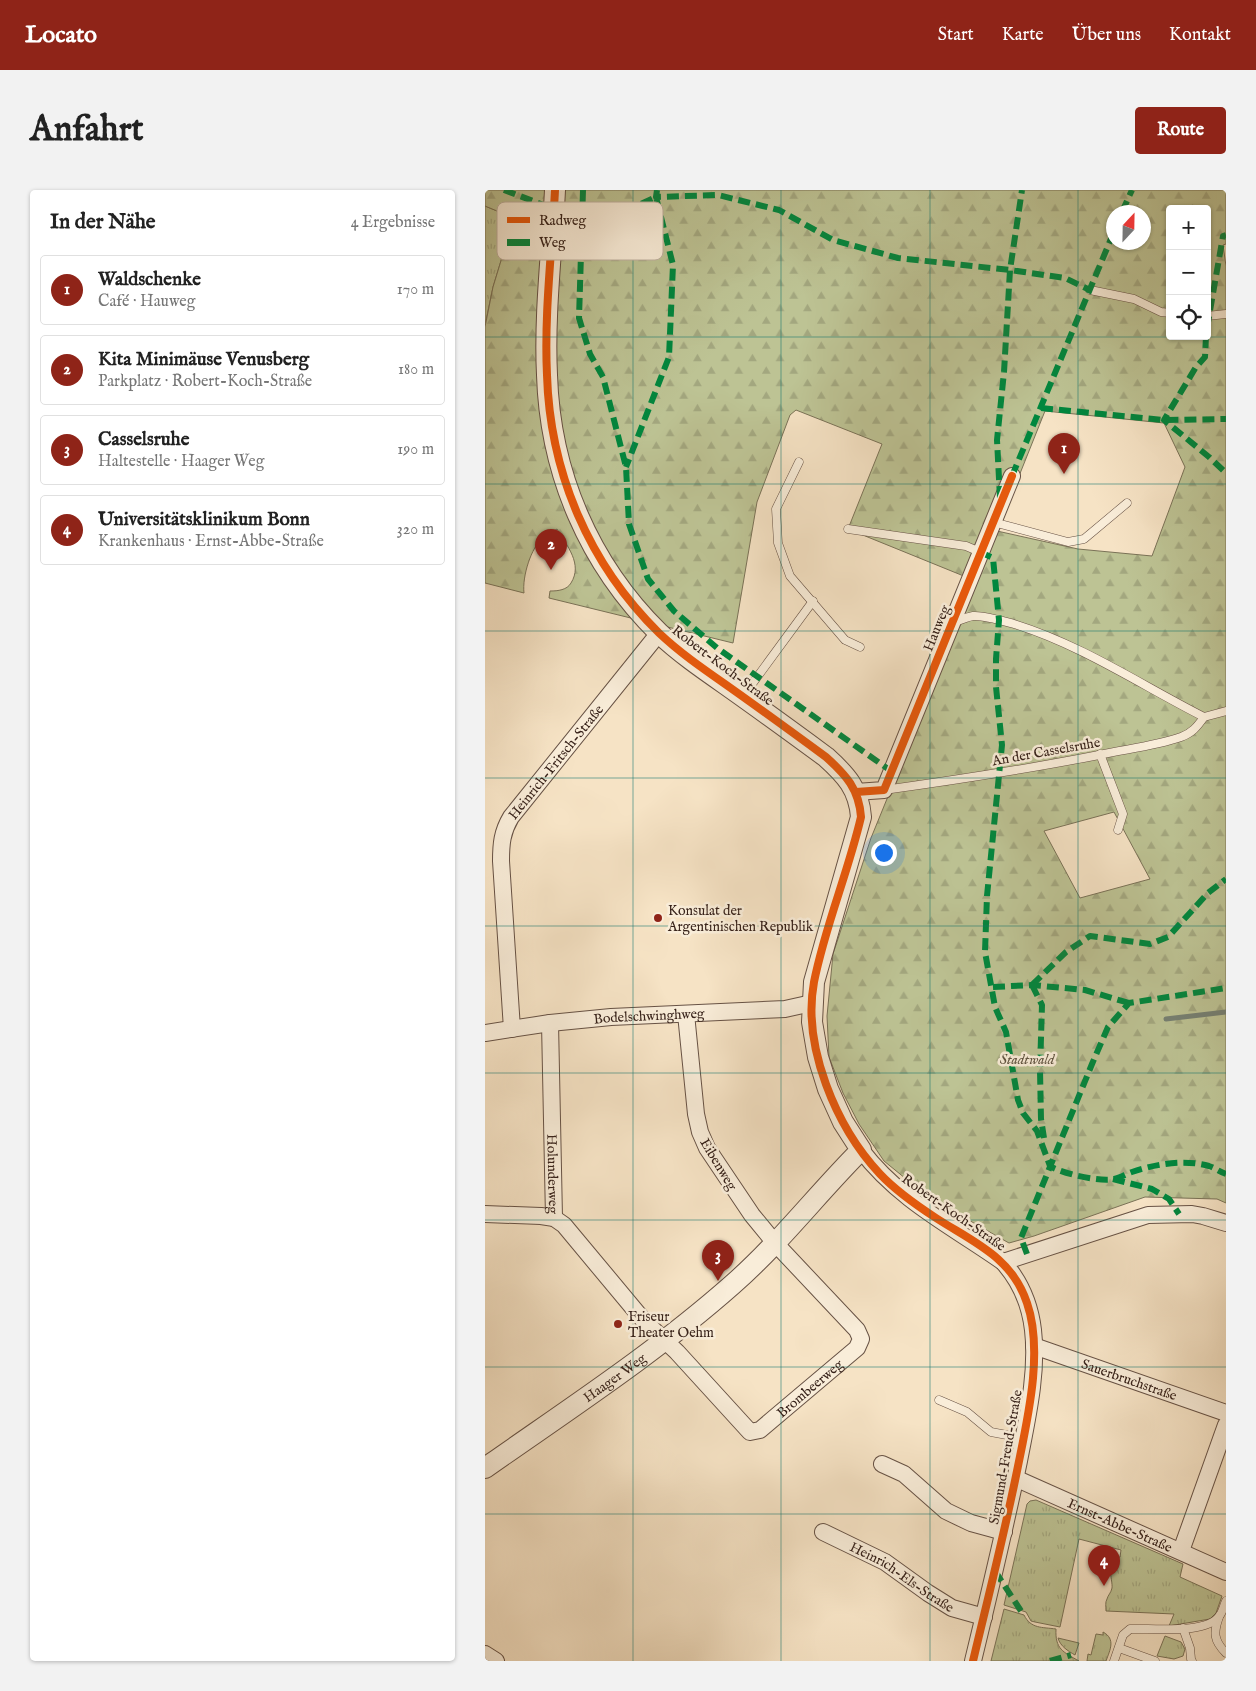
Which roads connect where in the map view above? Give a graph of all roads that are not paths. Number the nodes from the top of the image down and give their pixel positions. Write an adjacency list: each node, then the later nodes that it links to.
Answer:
1 (551, 260): 14 (street, Robert-Koch-Straße)
2 (1090, 290): 3 (lane)
3 (1166, 313)
4 (1226, 314): 5 (lane)
5 (1211, 316)
6 (799, 462): 12 (lane)
7 (1012, 476): 9 (street, Hauweg)
8 (1127, 503): 9 (lane)
9 (993, 522): 11 (street, Hauweg)
10 (848, 530): 11 (lane)
11 (980, 552): 13 (street, Hauweg)
12 (813, 601): 15 (lane); 16 (lane)
13 (951, 623): 18 (lane); 20 (street, Hauweg)
14 (659, 633): 16 (street, Robert-Koch-Straße); 26 (street, Heinrich-Fritsch-Straße)
15 (860, 647)
16 (742, 696): 21 (street, Robert-Koch-Straße)
17 (1226, 711): 18 (lane, An der Casselsruhe)
18 (1203, 718): 19 (lane, An der Casselsruhe)
19 (1100, 754): 20 (lane, An der Casselsruhe); 22 (lane)
20 (884, 790): 21 (street)
21 (856, 792): 23 (street, Robert-Koch-Straße)
22 (1118, 830)
23 (812, 1003): 24 (street, Bodelschwinghweg); 28 (street, Robert-Koch-Straße)
24 (686, 1014): 25 (street, Bodelschwinghweg); 32 (street, Eibenweg)
25 (550, 1023): 26 (street, Bodelschwinghweg); 30 (street, Holunderweg)
26 (512, 1029): 27 (street, Bodelschwinghweg)
27 (485, 1033)
28 (861, 1150): 32 (street, Haager Weg); 33 (street, Robert-Koch-Straße)
29 (485, 1214): 30 (street)
30 (554, 1218): 34 (street, Holunderweg)
31 (1226, 1223): 33 (street, Robert-Koch-Straße)
32 (775, 1243): 34 (street, Haager Weg); 34 (street, Brombeerweg)
33 (1003, 1262): 35 (street, Sigmund-Freud-Straße)
34 (665, 1341): 41 (street, Haager Weg)
35 (1034, 1346): 37 (street, Sauerbruchstraße); 39 (street, Sigmund-Freud-Straße)
36 (939, 1400): 39 (lane)
37 (1226, 1413)
38 (1226, 1425): 45 (street)
39 (1023, 1438): 42 (street, Sigmund-Freud-Straße)
40 (882, 1464): 44 (street)
41 (485, 1468)
42 (1015, 1478): 44 (street, Sigmund-Freud-Straße); 45 (street, Ernst-Abbe-Straße)
43 (823, 1532): 49 (street, Heinrich-Els-Straße)
44 (1004, 1532): 49 (street, Sigmund-Freud-Straße)
45 (1181, 1551): 46 (street, Ernst-Abbe-Straße)
46 (1226, 1572)
47 (1226, 1601): 48 (lane)
48 (1220, 1616): 50 (lane); 52 (lane)
49 (984, 1617): 56 (street, Sigmund-Freud-Straße)
50 (1183, 1628): 51 (lane); 54 (lane)
51 (1119, 1648): 57 (lane); 58 (lane)
52 (1226, 1653)
53 (485, 1654): 55 (street)
54 (1190, 1660)
55 (496, 1661)
56 (973, 1661)
57 (1114, 1661)
58 (1155, 1661)

